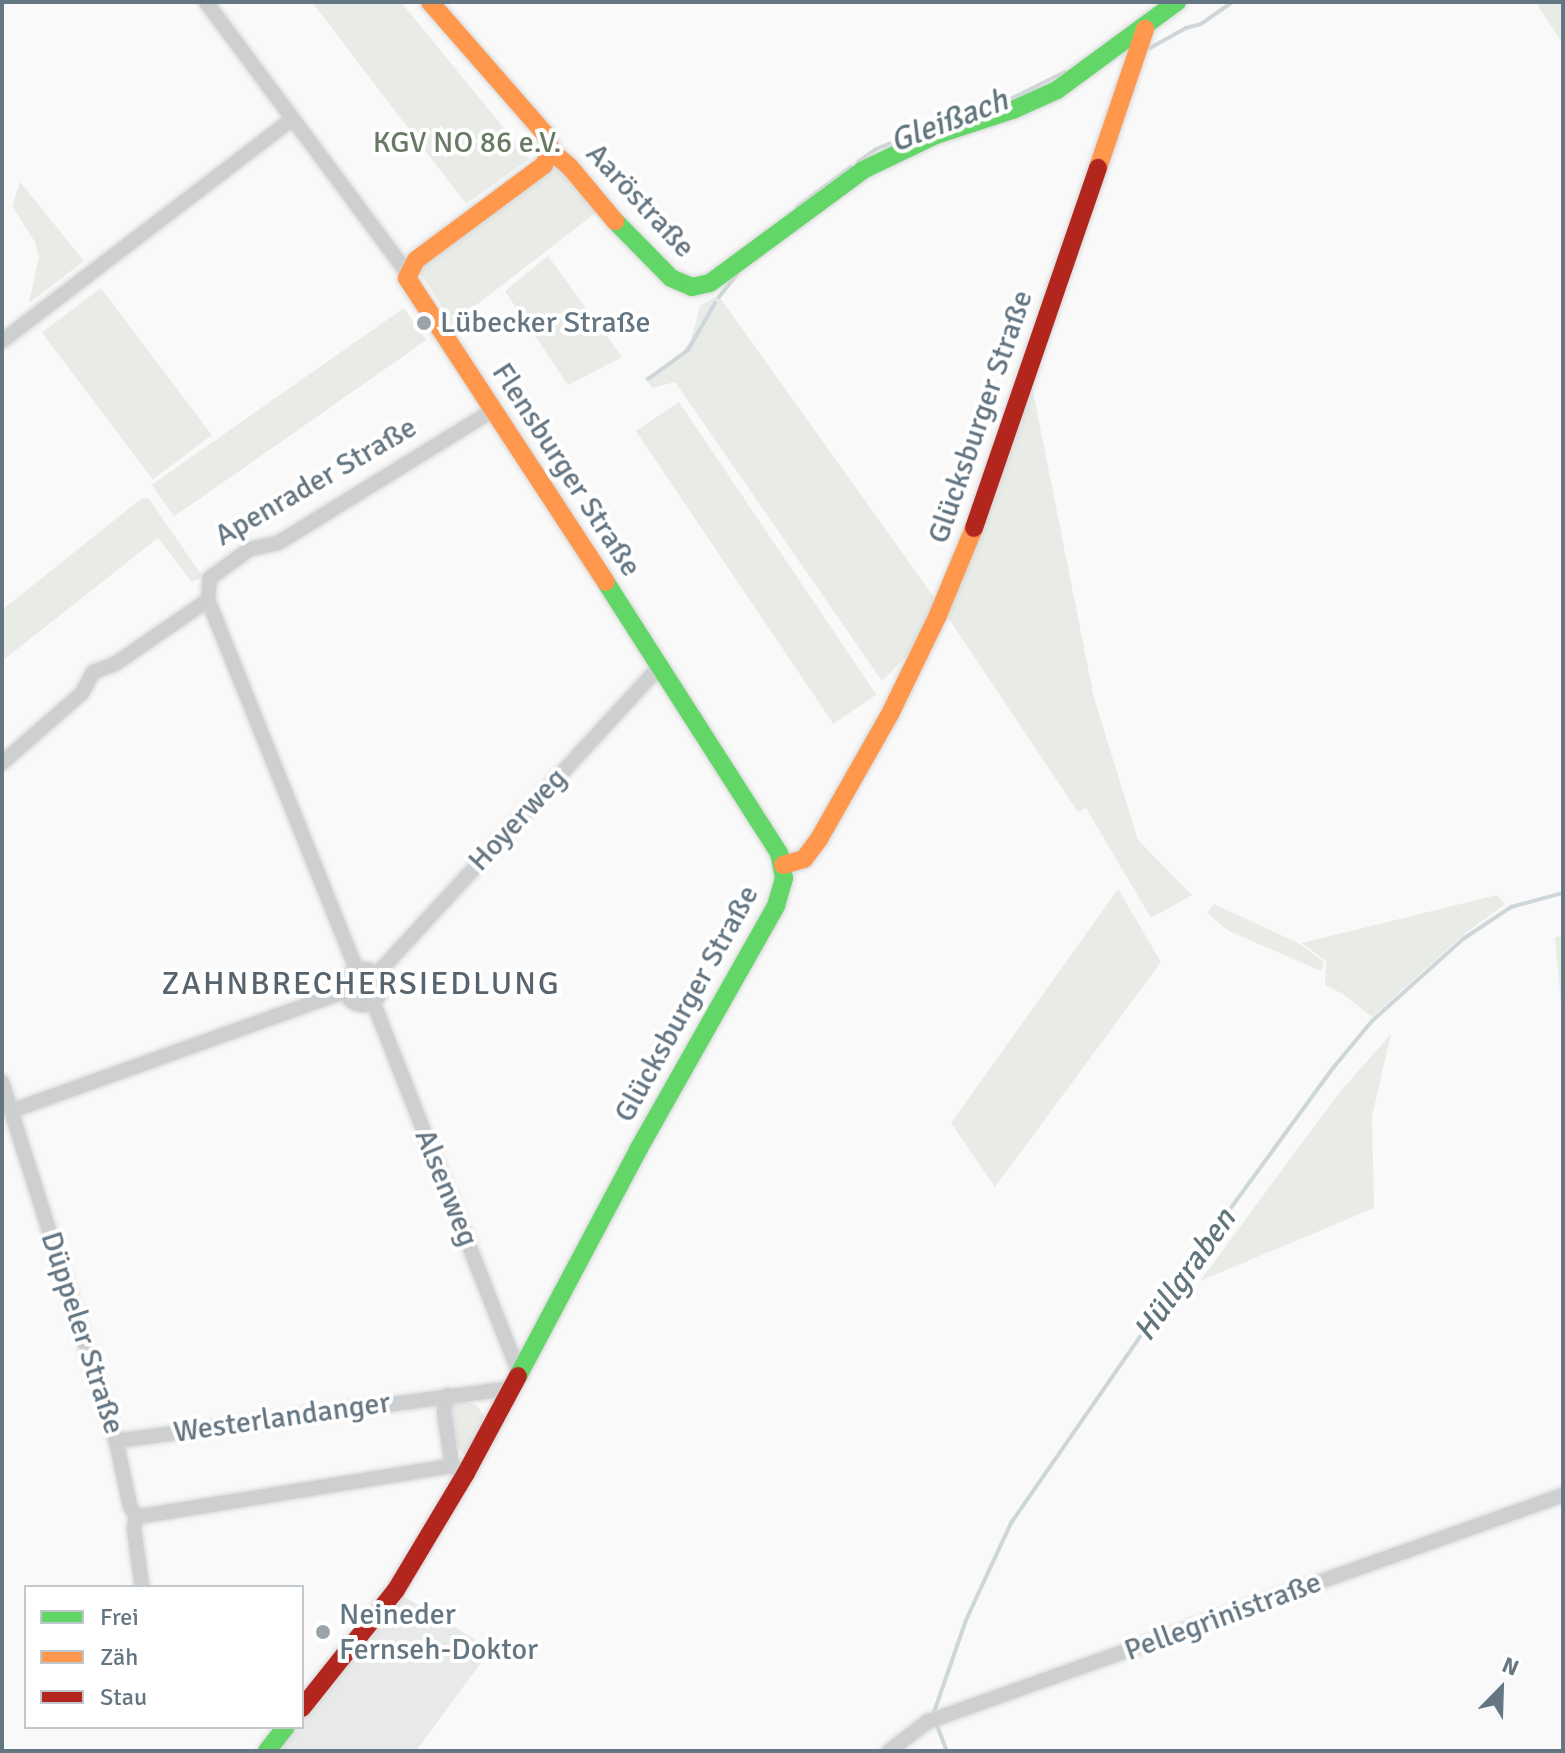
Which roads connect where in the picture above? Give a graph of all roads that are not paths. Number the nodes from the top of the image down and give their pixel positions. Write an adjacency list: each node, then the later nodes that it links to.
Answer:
1 (206, 2): 5 (street, Flensburger Straße)
2 (430, 2): 6 (street, Aaröstraße)
3 (1177, 2): 4 (street)
4 (1145, 29): 6 (street, Aaröstraße); 13 (street, Glücksburger Straße)
5 (292, 119): 7 (street, Flensburger Straße); 8 (street)
6 (551, 151): 7 (street)
7 (409, 268): 9 (street, Flensburger Straße)
8 (2, 341)
9 (493, 410): 10 (street, Apenrader Straße); 11 (street, Flensburger Straße)
10 (208, 600): 12 (street, Apenrader Straße); 14 (street)
11 (660, 666): 13 (street, Flensburger Straße); 15 (street, Hoyerweg)
12 (2, 763)
13 (783, 865): 20 (street, Glücksburger Straße)
14 (357, 970): 15 (street); 16 (street)
15 (376, 975): 17 (street, Alsenweg)
16 (346, 991): 17 (street); 19 (street)
17 (373, 1002): 20 (street, Alsenweg)
18 (2, 1082): 19 (street, Düppeler Straße)
19 (11, 1111): 22 (street, Düppeler Straße)
20 (517, 1381): 21 (street, Westerlandanger); 23 (street, Glücksburger Straße)
21 (448, 1395): 22 (street, Westerlandanger); 23 (street)
22 (116, 1441): 25 (street, Düppeler Straße)
23 (459, 1470): 25 (street); 27 (street, Glücksburger Straße)
24 (1563, 1495): 30 (street, Pellegrinistraße)
25 (136, 1517): 26 (street, Düppeler Straße)
26 (142, 1585)
27 (304, 1705)
28 (284, 1729): 29 (street)
29 (267, 1751)
30 (889, 1751)

